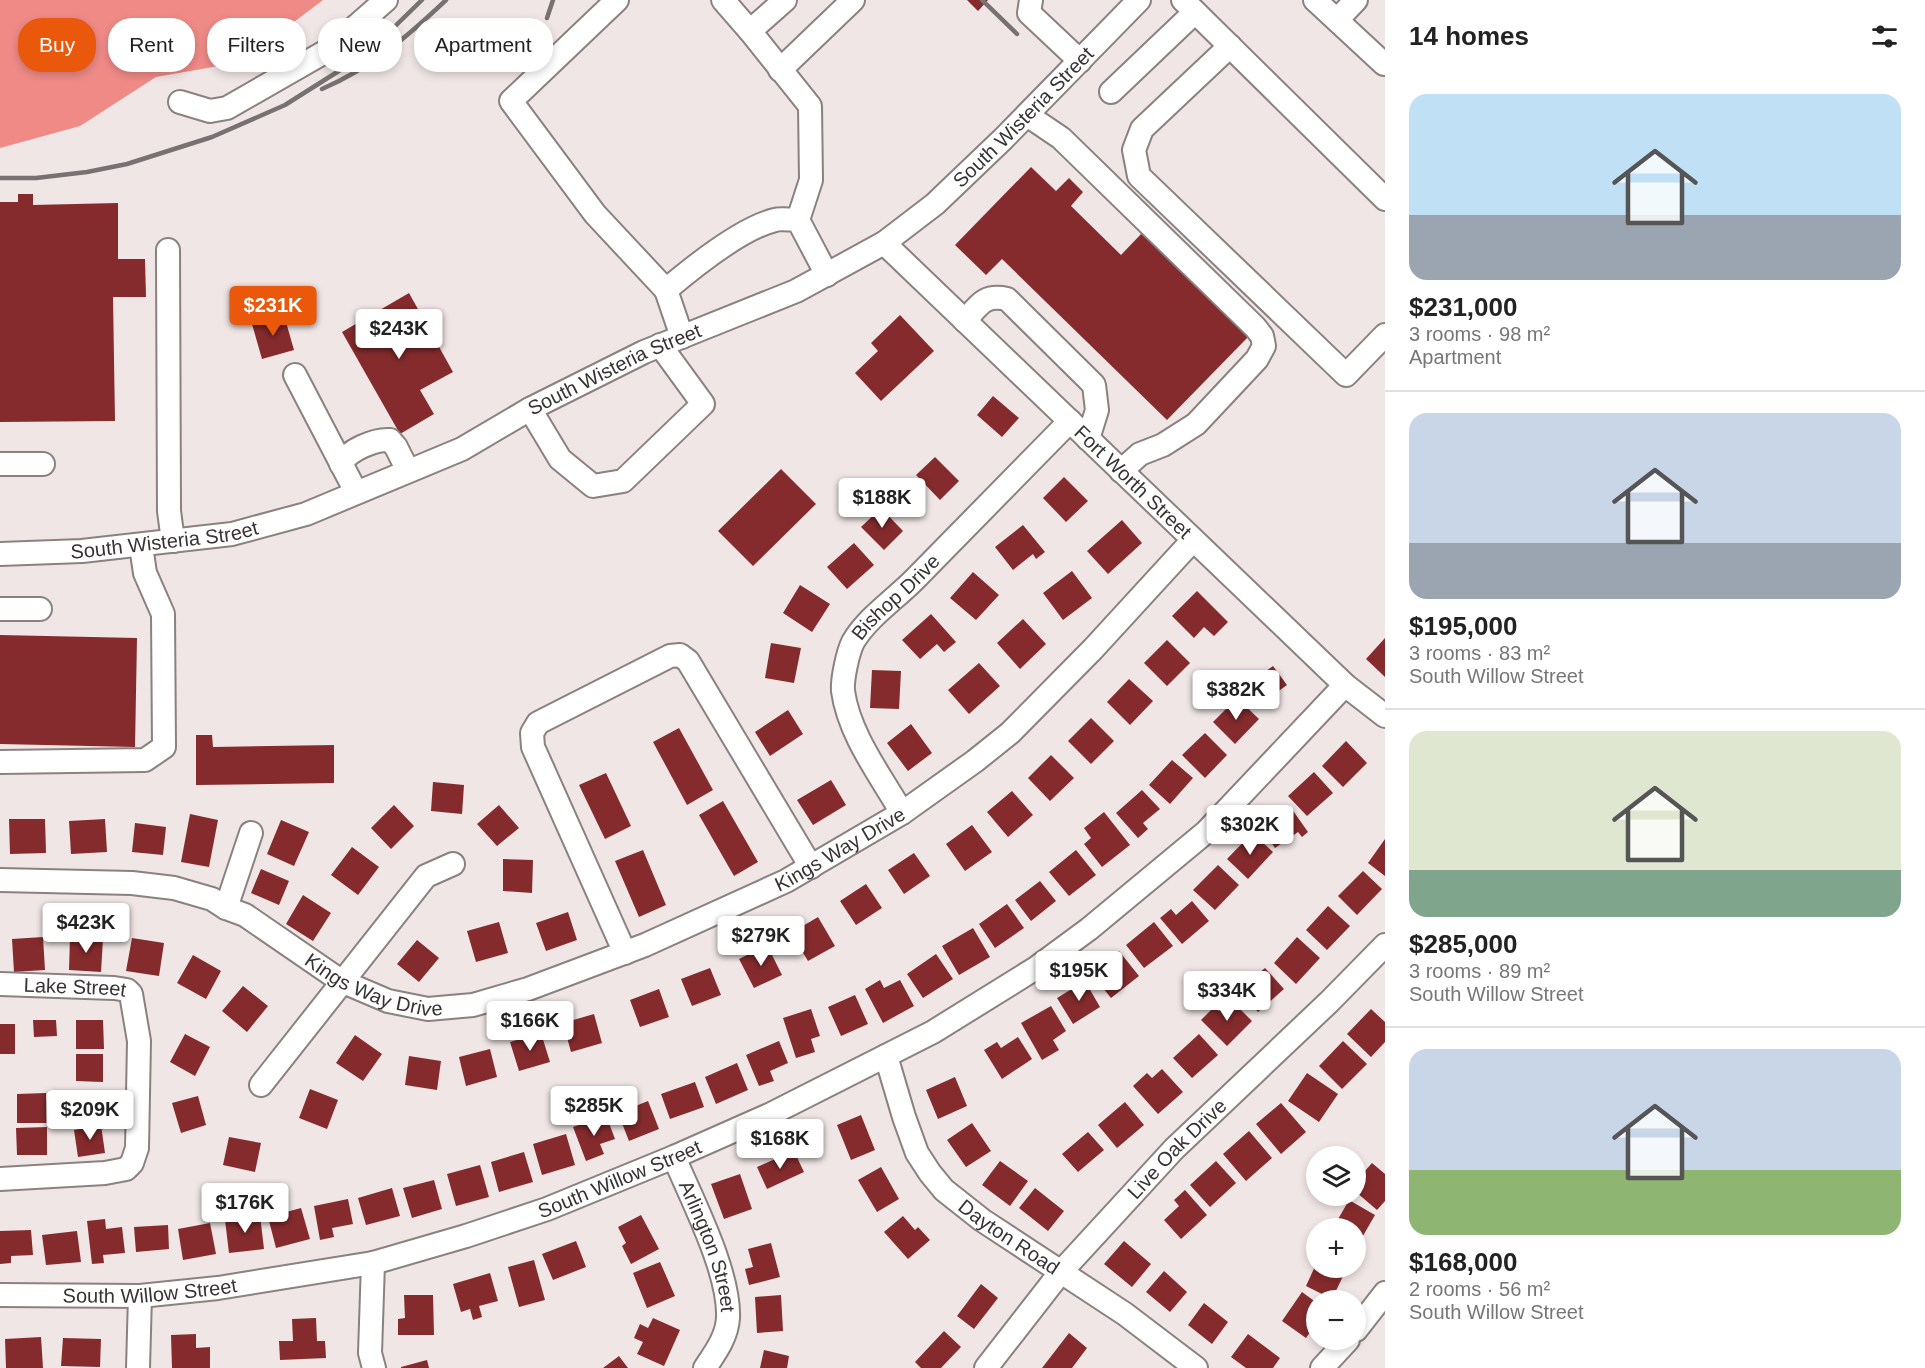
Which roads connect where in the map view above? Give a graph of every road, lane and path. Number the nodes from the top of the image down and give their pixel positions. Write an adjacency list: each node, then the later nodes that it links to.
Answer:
1 (386, 0): 18 (street)
2 (617, 0): 25 (street)
3 (723, 0): 12 (street)
4 (785, 0): 12 (street)
5 (853, 0): 16 (street)
6 (1031, 0): 14 (street)
7 (1139, 0): 14 (street, South Wisteria Street)
8 (1315, 0): 11 (street)
9 (1356, 0): 11 (street)
10 (1189, 6): 13 (street); 17 (street)
11 (1337, 20): 15 (street)
12 (750, 31): 16 (street)
13 (1230, 46): 20 (street); 27 (street)
14 (1080, 61): 19 (street, South Wisteria Street)
15 (1385, 63)
16 (780, 70): 21 (street)
17 (1111, 92)
18 (180, 102)
19 (1027, 115): 22 (street, South Wisteria Street); 38 (street)
20 (1385, 199)
21 (798, 220): 24 (street); 25 (street)
22 (884, 243): 24 (street, South Wisteria Street); 26 (street, Fort Worth Street)
23 (168, 250): 41 (street)
24 (827, 275): 28 (street, South Wisteria Street)
25 (666, 290): 28 (street)
26 (965, 321): 32 (street, Fort Worth Street); 33 (street)
27 (1385, 334)
28 (682, 337): 29 (street, South Wisteria Street)
29 (660, 345): 31 (street, South Wisteria Street); 31 (street)
30 (295, 375): 36 (street)
31 (530, 410): 37 (street, South Wisteria Street)
32 (1070, 421): 33 (street, Fort Worth Street); 49 (street, Bishop Drive)
33 (1088, 439): 38 (street, Fort Worth Street)
34 (0, 464): 35 (street)
35 (43, 464)
36 (341, 464): 37 (street); 39 (street)
37 (408, 471): 39 (street, South Wisteria Street)
38 (1121, 471): 40 (street, Fort Worth Street)
39 (356, 492): 41 (street, South Wisteria Street)
40 (1193, 540): 46 (street, Fort Worth Street); 49 (street, Kings Way Drive)
41 (173, 542): 42 (street, South Wisteria Street)
42 (141, 546): 43 (street, South Wisteria Street); 48 (street)
43 (0, 554)
44 (0, 609): 45 (street)
45 (40, 609)
46 (1345, 685): 47 (street, Fort Worth Street); 59 (street, South Willow Street)
47 (1385, 716)
48 (0, 762)
49 (902, 813): 52 (street, Kings Way Drive)
50 (252, 833): 54 (street)
51 (453, 864): 57 (street)
52 (811, 867): 56 (street, Kings Way Drive); 56 (street)
53 (0, 880): 54 (street, Kings Way Drive)
54 (226, 908): 57 (street, Kings Way Drive)
55 (1385, 945): 64 (street, Live Oak Drive)
56 (625, 953): 57 (street, Kings Way Drive)
57 (341, 981): 60 (street)
58 (0, 984): 62 (street, Lake Street)
59 (886, 1056): 61 (street, South Willow Street); 64 (street, Dayton Road)
60 (261, 1085)
61 (674, 1157): 63 (street, South Willow Street); 72 (street, Arlington Street)
62 (0, 1179)
63 (373, 1263): 67 (street, South Willow Street); 71 (street)
64 (1060, 1273): 73 (street, Live Oak Drive); 74 (street, Dayton Road)
65 (1385, 1293): 68 (street)
66 (0, 1295): 67 (street, South Willow Street)
67 (140, 1296): 70 (street)
68 (1366, 1317)
69 (1339, 1350): 75 (street)
70 (138, 1368)
71 (374, 1368)
72 (705, 1368)
73 (986, 1368)
74 (1196, 1368)
75 (1322, 1368)

